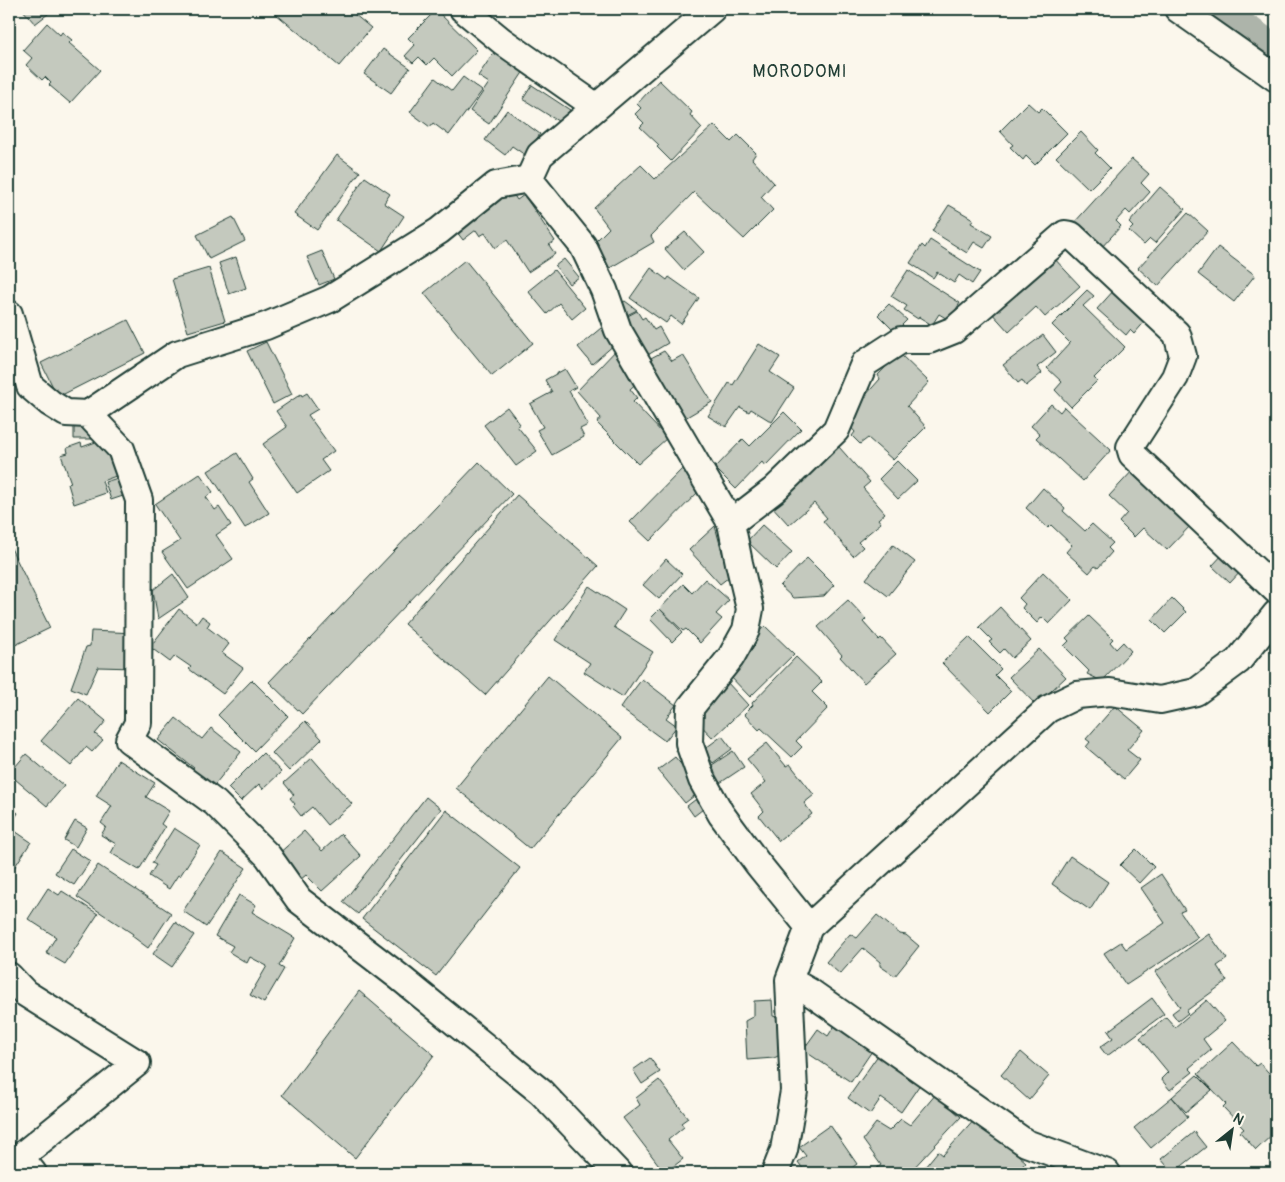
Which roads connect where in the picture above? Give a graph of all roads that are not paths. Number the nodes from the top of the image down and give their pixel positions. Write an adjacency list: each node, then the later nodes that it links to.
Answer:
1 (463, 9): 5 (street)
2 (712, 9): 5 (street)
3 (1178, 9): 4 (street)
4 (1276, 78)
5 (595, 106): 6 (street)
6 (530, 179): 8 (street); 9 (street)
7 (9, 314): 8 (street)
8 (88, 414): 16 (street)
9 (731, 523): 10 (street); 12 (street)
10 (1276, 590)
11 (1276, 614): 12 (street)
12 (809, 927): 14 (street)
13 (9, 976): 15 (street)
14 (789, 980): 17 (street); 18 (street)
15 (34, 1173)
16 (618, 1173)
17 (775, 1173)
18 (1107, 1173)

